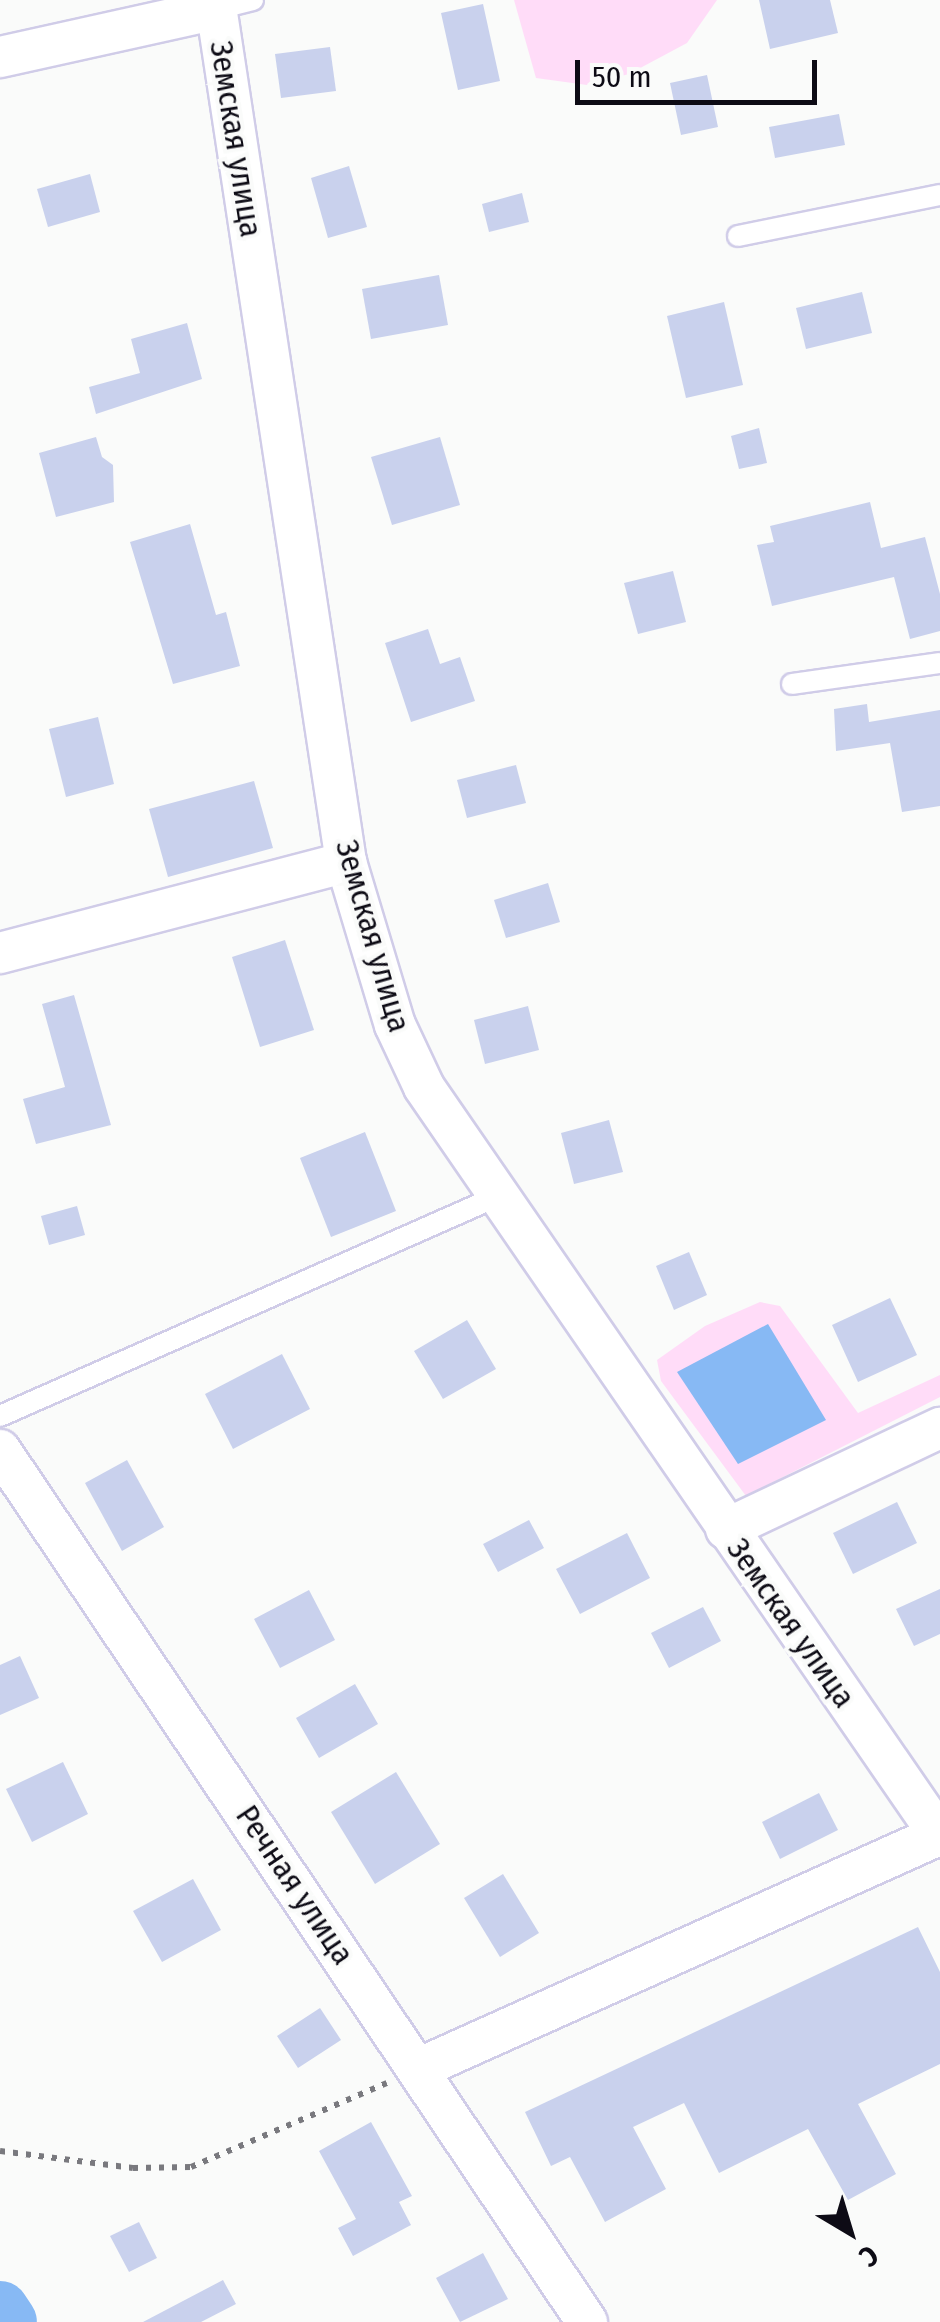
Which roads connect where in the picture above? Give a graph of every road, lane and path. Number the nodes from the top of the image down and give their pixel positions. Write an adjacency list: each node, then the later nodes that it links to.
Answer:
1 (228, 3): 2 (street); 7 (street, Земская улица)
2 (0, 57)
3 (940, 195): 4 (lane)
4 (738, 236)
5 (940, 663): 6 (lane)
6 (792, 684)
7 (346, 862): 8 (street); 9 (street, Земская улица)
8 (0, 953)
9 (498, 1196): 10 (lane); 13 (street, Земская улица)
10 (0, 1416)
11 (940, 1428): 13 (street)
12 (0, 1450): 15 (street, Речная улица)
13 (726, 1529): 14 (street, Земская улица)
14 (939, 1836): 15 (street)
15 (420, 2068): 16 (path); 17 (street, Речная улица)
16 (0, 2151)
17 (587, 2322)

